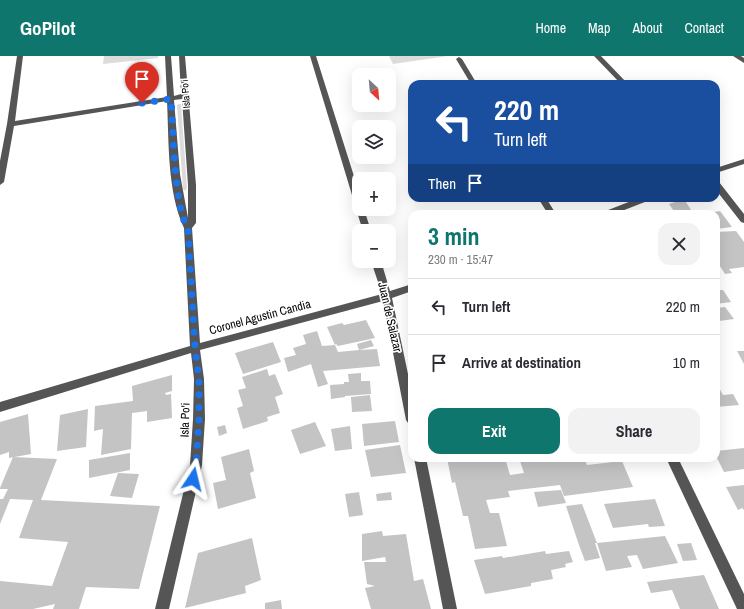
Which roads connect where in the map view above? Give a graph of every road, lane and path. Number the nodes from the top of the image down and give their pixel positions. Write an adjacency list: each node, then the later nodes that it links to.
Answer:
1 (20, 56): 13 (street)
2 (168, 56): 12 (street, Isla Po'i)
3 (182, 56): 11 (street, Isla Po'i)
4 (313, 56): 17 (street)
5 (597, 56): 10 (street)
6 (736, 56): 8 (street)
7 (459, 60): 9 (street)
8 (744, 61)
9 (472, 80)
10 (621, 80)
11 (185, 96): 12 (street); 22 (street, Isla Po'i)
12 (171, 99): 13 (street); 22 (street, Isla Po'i)
13 (10, 124): 16 (street)
14 (744, 161): 15 (street)
15 (720, 170)
16 (0, 182)
17 (352, 182)
18 (720, 189): 21 (street)
19 (637, 202): 20 (street)
20 (616, 210)
21 (744, 220)
22 (188, 228): 26 (street, Isla Po'i)
23 (378, 268): 25 (street, Juan de Salazar)
24 (408, 288): 25 (street, Coronel Agustin Candia)
25 (387, 296): 26 (street, Coronel Agustin Candia); 27 (street, Juan de Salazar)
26 (195, 348): 28 (street, Coronel Agustin Candia); 31 (street, Isla Po'i)
27 (408, 400)
28 (0, 407)
29 (421, 462): 32 (street)
30 (674, 462): 33 (street)
31 (162, 609)
32 (450, 609)
33 (744, 609)

